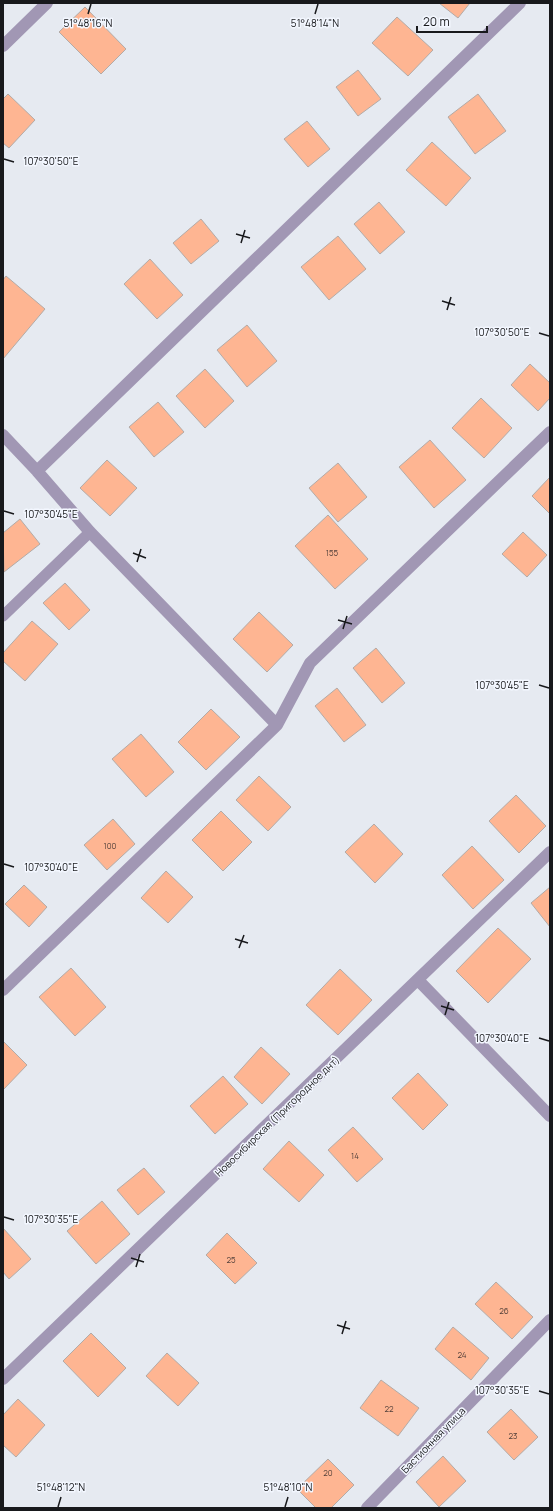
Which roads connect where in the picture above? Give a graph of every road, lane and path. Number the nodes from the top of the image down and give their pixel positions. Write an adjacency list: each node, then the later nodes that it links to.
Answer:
1 (47, 3): 3 (street)
2 (520, 3): 6 (street)
3 (3, 46)
4 (550, 432): 9 (street)
5 (3, 435): 6 (street)
6 (37, 471): 7 (street)
7 (90, 532): 8 (lane); 9 (street)
8 (3, 616)
9 (277, 725): 12 (street)
10 (550, 852): 11 (street, Новосибирская (Пригородное днт))
11 (418, 980): 13 (street); 15 (street, Новосибирская (Пригородное днт))
12 (3, 990)
13 (550, 1116)
14 (550, 1320): 16 (street, Бастионная улица)
15 (3, 1379)
16 (367, 1508)

